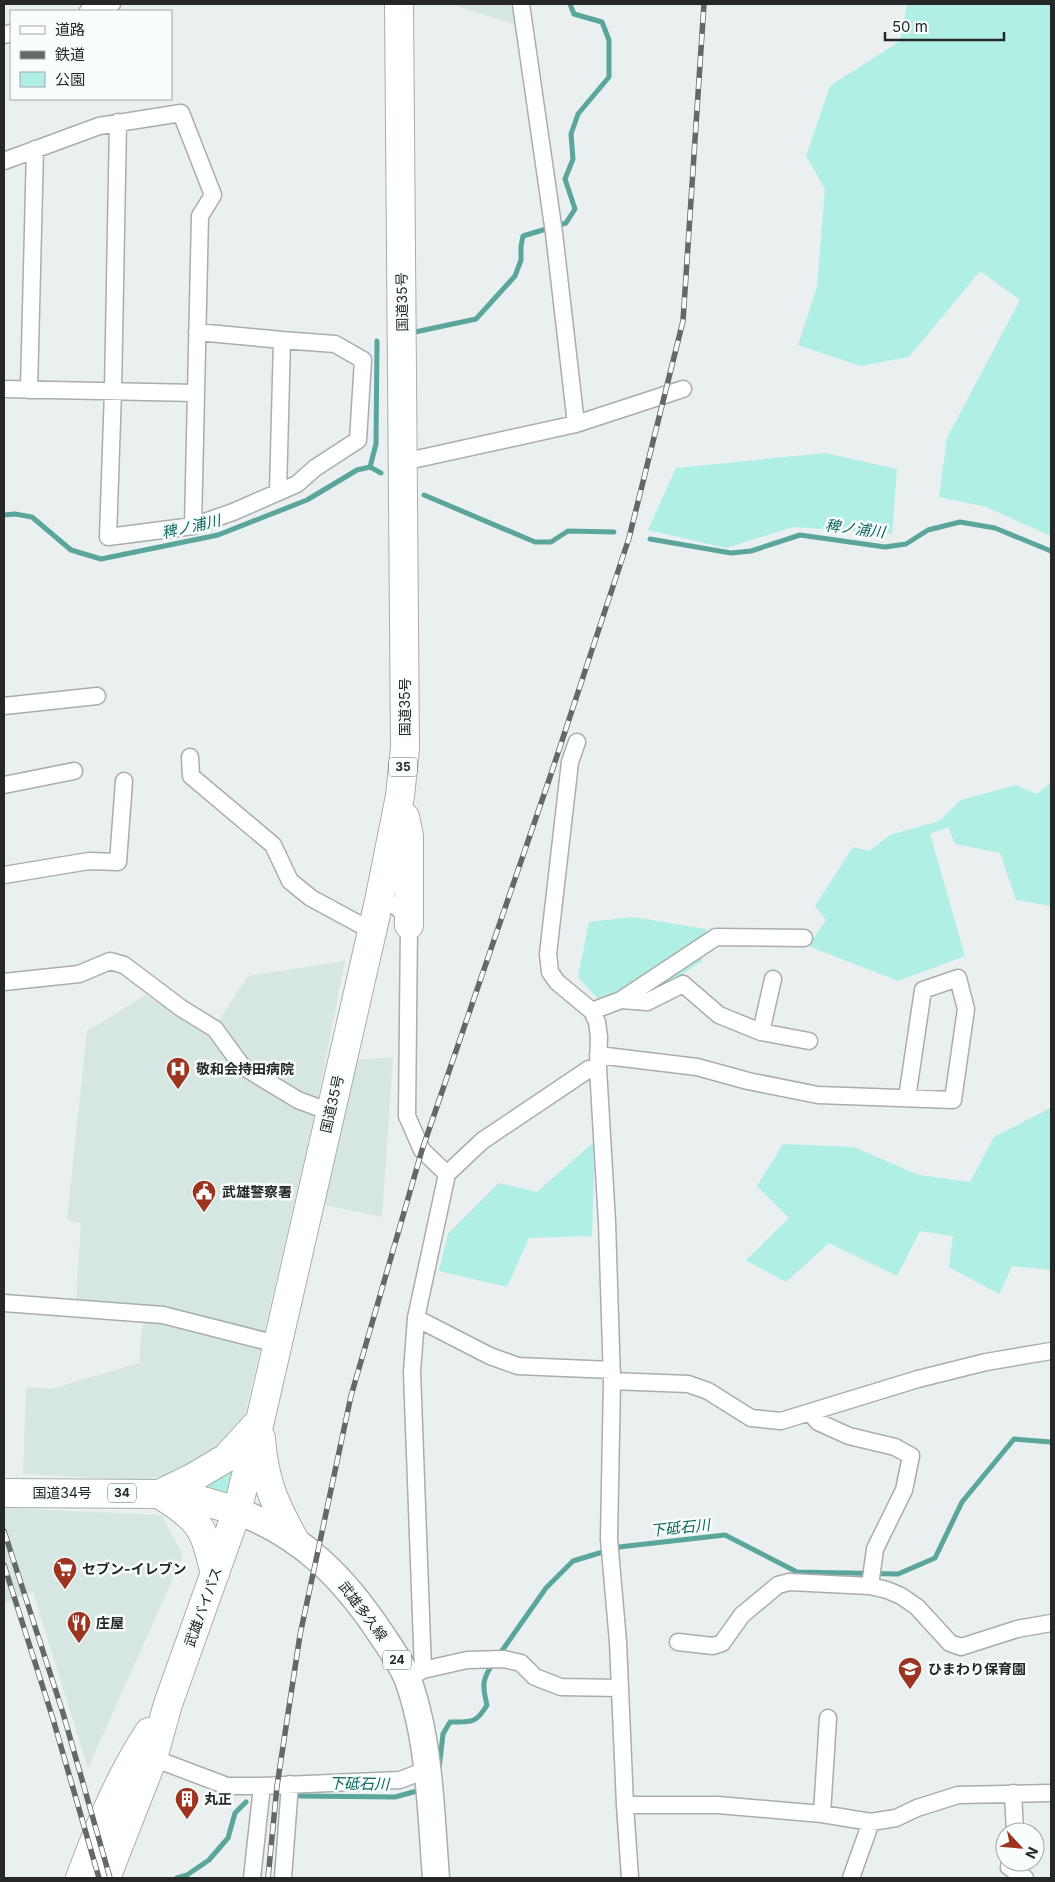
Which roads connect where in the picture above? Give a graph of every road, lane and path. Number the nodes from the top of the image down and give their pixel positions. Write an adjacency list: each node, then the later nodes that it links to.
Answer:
1 (112, 4): 4 (street)
2 (399, 4): 16 (highway, 国道35号 / 35)
3 (521, 4): 15 (street)
4 (91, 10)
5 (118, 122): 6 (street); 8 (street); 13 (street)
6 (35, 149): 7 (street); 12 (street)
7 (4, 161)
8 (197, 332): 9 (street); 14 (street)
9 (282, 340): 17 (street); 17 (street)
10 (4, 389): 12 (street)
11 (683, 389): 15 (street)
12 (29, 390): 13 (street)
13 (113, 391): 14 (street); 18 (street)
14 (196, 393): 18 (street)
15 (576, 424): 16 (street)
16 (403, 462): 26 (highway, 国道35号 / 35)
17 (278, 492): 18 (street)
18 (193, 526)
19 (97, 696): 20 (street)
20 (4, 706)
21 (576, 742): 35 (street)
22 (190, 757): 30 (street)
23 (74, 771): 25 (street)
24 (124, 781): 27 (street)
25 (4, 785)
26 (400, 796): 28 (highway, 国道35号 / 35); 29 (highway)
27 (4, 875)
28 (379, 901): 29 (street); 30 (highway, 国道35号 / 35)
29 (409, 925): 41 (street)
30 (372, 931): 40 (highway, 国道35号 / 35)
31 (804, 938): 34 (street)
32 (773, 979): 36 (street)
33 (4, 982): 40 (street)
34 (620, 1000): 35 (street); 36 (street)
35 (592, 1011): 38 (street)
36 (761, 1032): 37 (street)
37 (809, 1040)
38 (598, 1062): 39 (street); 41 (street); 46 (street)
39 (907, 1098): 39 (street)
40 (330, 1112): 44 (highway, 国道35号 / 35)
41 (448, 1174): 43 (street)
42 (4, 1303): 44 (street)
43 (416, 1318): 46 (street); 57 (street)
44 (277, 1344): 48 (highway, 国道35号 / 35)
45 (1051, 1351): 47 (street)
46 (612, 1375): 47 (street); 58 (street)
47 (810, 1412): 54 (street)
48 (260, 1421): 50 (highway); 51 (highway, 国道35号 / 35); 52 (highway)
49 (4, 1492): 50 (highway, 国道34号 / 34)
50 (159, 1494): 51 (highway, 国道34号 / 34); 53 (highway)
51 (237, 1511): 52 (main road, 武雄多久線 / 24); 53 (highway, 武雄バイパス)
52 (294, 1539): 57 (main road, 武雄多久線 / 24)
53 (215, 1574): 60 (highway, 武雄バイパス)
54 (870, 1586): 55 (street); 56 (street)
55 (1051, 1623)
56 (678, 1642)
57 (415, 1674): 58 (street); 61 (main road, 武雄多久線 / 24)
58 (620, 1688): 66 (street)
59 (828, 1718): 67 (street)
60 (145, 1755): 63 (street); 70 (highway, 武雄バイパス); 71 (highway, 武雄バイパス)
61 (426, 1770): 62 (street); 74 (main road, 武雄多久線 / 24)
62 (290, 1784): 63 (street); 73 (street)
63 (262, 1786): 72 (street)
64 (1013, 1793): 65 (street); 68 (street); 69 (street)
65 (1051, 1793)
66 (625, 1806): 67 (street); 75 (street)
67 (822, 1814): 68 (street)
68 (871, 1822): 76 (street)
69 (1014, 1822)
70 (80, 1878)
71 (106, 1878)
72 (252, 1878)
73 (282, 1878)
74 (436, 1878)
75 (630, 1878)
76 (852, 1878)

